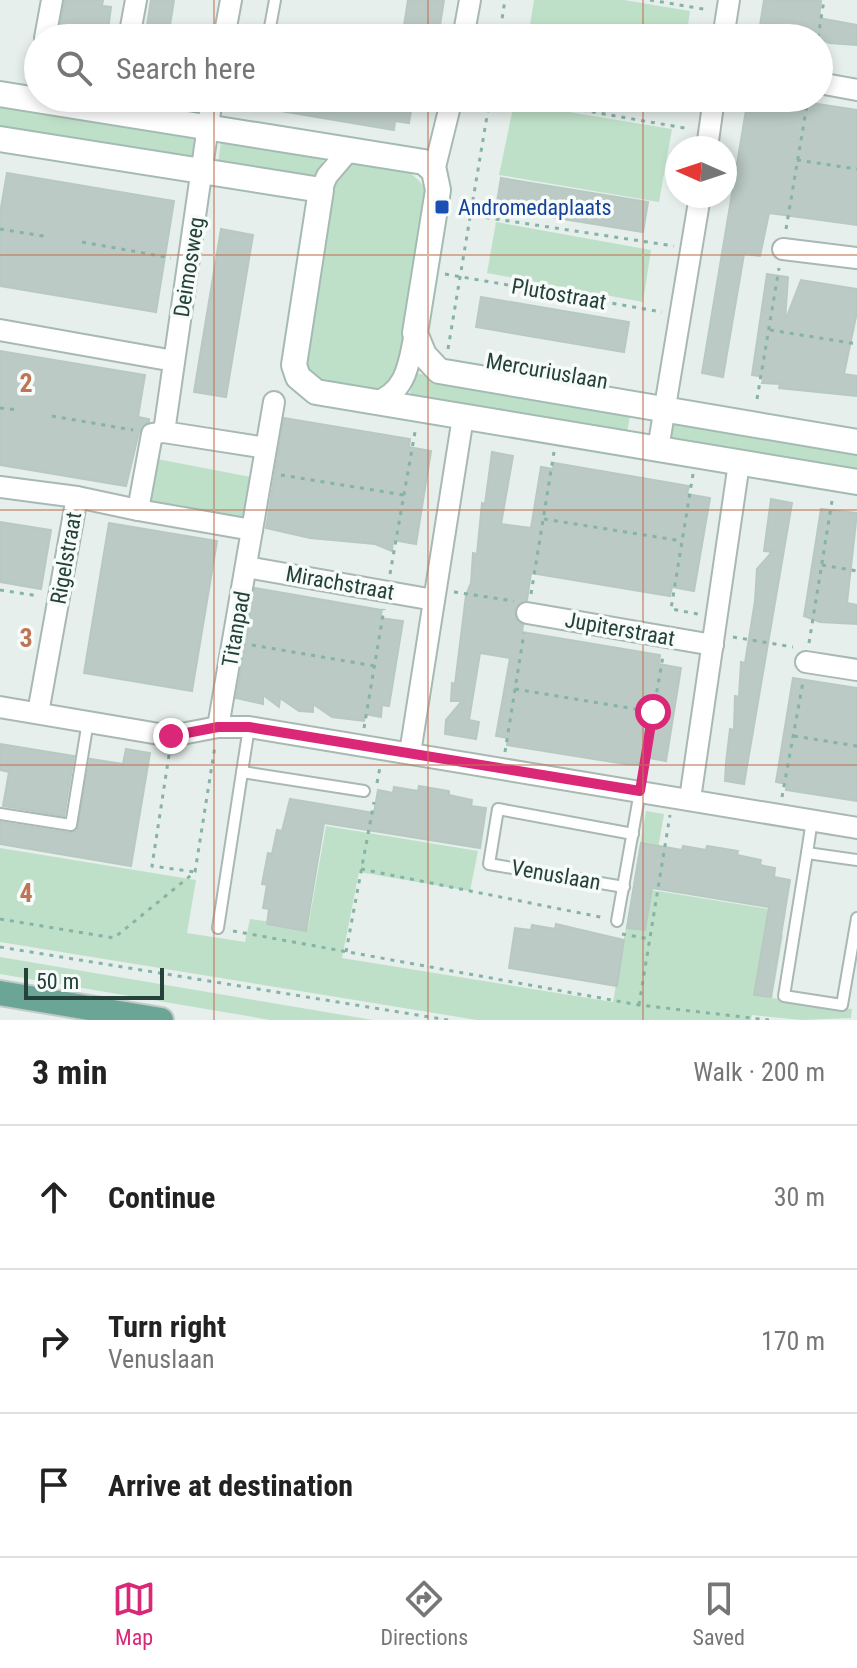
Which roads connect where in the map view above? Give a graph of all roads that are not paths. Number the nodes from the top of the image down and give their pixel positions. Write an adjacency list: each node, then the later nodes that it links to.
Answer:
1 (52, 0): 6 (street)
2 (136, 0): 7 (street)
3 (231, 0): 8 (street)
4 (275, 0): 9 (lane)
5 (470, 0): 10 (street)
6 (48, 24)
7 (132, 24)
8 (227, 24)
9 (271, 24)
10 (466, 24)
11 (833, 86): 12 (street)
12 (857, 90)
13 (0, 94): 14 (street)
14 (24, 98)
15 (113, 112): 19 (street)
16 (210, 112): 19 (street, Deimosweg)
17 (449, 112): 23 (street)
18 (712, 112): 20 (street)
19 (207, 127): 22 (street); 24 (street, Deimosweg)
20 (709, 136)
21 (0, 139): 24 (street)
22 (350, 149): 23 (street); 25 (street)
23 (434, 171): 30 (street)
24 (204, 172): 25 (street); 31 (street, Deimosweg)
25 (321, 190): 33 (street)
26 (698, 208): 34 (street)
27 (783, 249): 28 (street)
28 (857, 258)
29 (0, 330): 31 (street)
30 (415, 333): 33 (street); 34 (street, Mercuriuslaan)
31 (174, 361): 36 (street, Deimosweg)
32 (274, 402): 38 (street)
33 (373, 403): 35 (street)
34 (665, 409): 37 (street, Mercuriuslaan); 39 (street)
35 (463, 417): 39 (street); 47 (street)
36 (158, 433): 38 (street); 44 (street, Deimosweg)
37 (857, 442)
38 (266, 448): 45 (street)
39 (658, 449): 40 (street)
40 (739, 463): 41 (street); 49 (street)
41 (857, 482)
42 (0, 487): 43 (street)
43 (77, 497): 44 (street); 53 (street, Rigelstraat)
44 (138, 510): 45 (street)
45 (252, 530): 46 (street, Titanpad)
46 (246, 567): 47 (street, Mirachstraat); 55 (street, Titanpad)
47 (435, 595): 57 (street)
48 (521, 607): 49 (street, Jupiterstraat)
49 (714, 632): 61 (street)
50 (799, 655): 51 (street)
51 (857, 670)
52 (0, 707): 53 (street)
53 (38, 713): 54 (street)
54 (88, 721): 55 (street); 62 (lane)
55 (218, 727): 56 (street)
56 (249, 727): 57 (street); 58 (lane)
57 (410, 753): 60 (street)
58 (242, 772): 59 (lane); 71 (lane)
59 (364, 791)
60 (640, 791): 61 (street); 65 (lane, Venuslaan)
61 (682, 798): 63 (street)
62 (0, 814)
63 (812, 820): 64 (street); 66 (lane)
64 (857, 828)
65 (633, 834): 68 (lane, Venuslaan); 68 (lane, Venuslaan)
66 (807, 853): 67 (lane); 69 (lane)
67 (857, 860)
68 (624, 887): 70 (lane, Venuslaan)
69 (857, 918)
70 (617, 921)
71 (218, 928)
72 (0, 993): 73 (main road)
73 (161, 1020)

